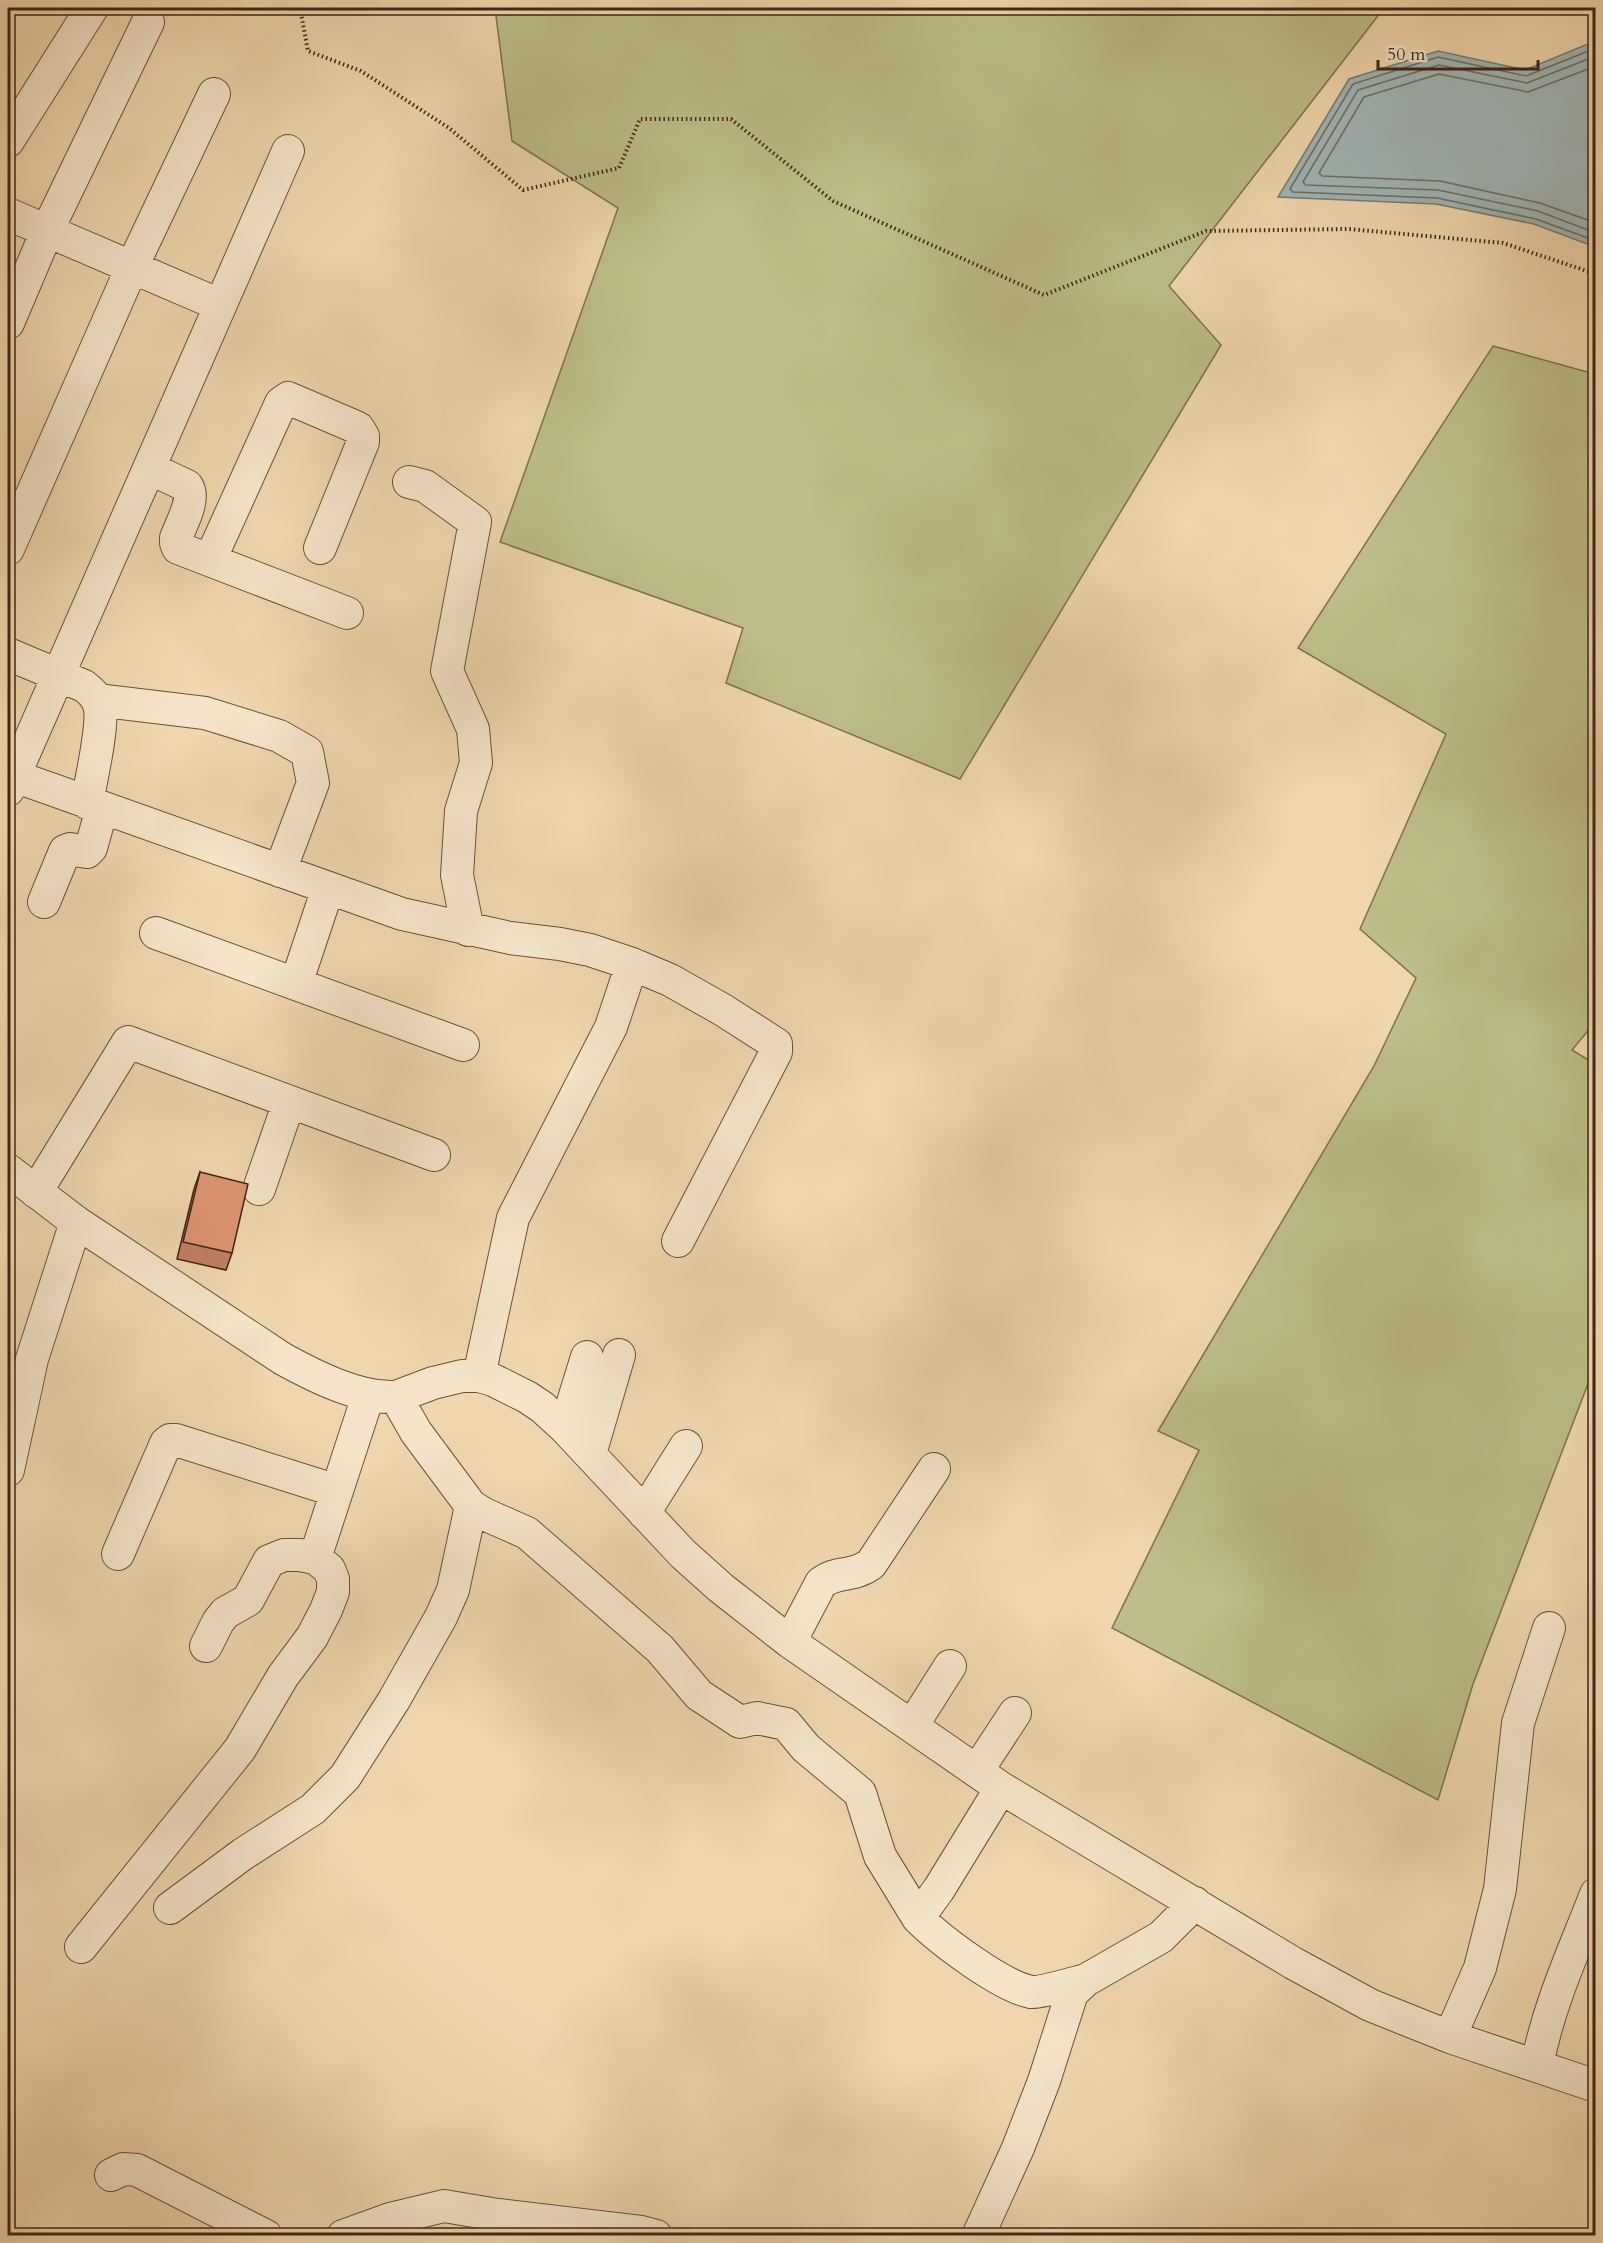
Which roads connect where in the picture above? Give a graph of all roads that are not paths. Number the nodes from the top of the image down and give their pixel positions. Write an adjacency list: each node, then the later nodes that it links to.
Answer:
1 (92, 8): 4 (street)
2 (148, 22): 7 (street)
3 (214, 94): 8 (street)
4 (8, 141)
5 (288, 151): 9 (street)
6 (8, 214): 7 (street)
7 (47, 231): 8 (street); 10 (street)
8 (132, 267): 9 (street); 14 (street)
9 (220, 305): 11 (street)
10 (8, 322)
11 (149, 468): 15 (street); 18 (street)
12 (409, 482): 25 (street)
13 (320, 548): 15 (street)
14 (8, 549)
15 (210, 560): 16 (street)
16 (347, 613)
17 (8, 654): 18 (street)
18 (58, 674): 19 (street); 20 (street)
19 (97, 700): 21 (street); 22 (street)
20 (10, 783): 21 (street)
21 (95, 805): 22 (street); 24 (street)
22 (280, 871): 23 (street)
23 (328, 888): 25 (street); 28 (street)
24 (44, 902)
25 (468, 930): 27 (street)
26 (156, 933): 28 (street)
27 (632, 964): 36 (street); 40 (street)
28 (296, 984): 29 (street)
29 (463, 1045)
30 (289, 1102): 31 (street); 33 (street); 34 (street)
31 (434, 1155)
32 (8, 1170): 34 (street)
33 (259, 1190)
34 (36, 1192): 35 (street)
35 (76, 1222): 37 (street); 41 (street)
36 (678, 1241)
37 (20, 1355): 46 (street)
38 (619, 1355): 44 (street)
39 (586, 1357): 42 (street)
40 (478, 1376): 41 (street); 42 (street)
41 (382, 1396): 47 (street); 48 (street)
42 (565, 1428): 44 (street)
43 (686, 1446): 49 (street)
44 (590, 1454): 49 (street)
45 (934, 1469): 53 (street)
46 (8, 1470)
47 (337, 1491): 50 (street); 51 (street)
48 (471, 1506): 61 (street); 62 (street)
49 (644, 1513): 53 (street)
50 (118, 1554)
51 (315, 1558): 54 (street); 63 (street)
52 (1549, 1628): 65 (street)
53 (790, 1642): 57 (street)
54 (206, 1646)
55 (950, 1666): 57 (street)
56 (1015, 1713): 58 (street)
57 (912, 1726): 58 (street)
58 (989, 1780): 60 (street); 62 (street)
59 (1596, 1894): 66 (street)
60 (1195, 1903): 64 (street); 65 (street)
61 (170, 1908)
62 (918, 1918): 64 (street)
63 (81, 1947)
64 (1086, 1980): 72 (street)
65 (1450, 2037): 66 (street)
66 (1537, 2066): 67 (street)
67 (1596, 2086)
68 (111, 2175): 69 (street)
69 (266, 2235)
70 (343, 2235): 71 (street)
71 (656, 2235)
72 (978, 2235)

